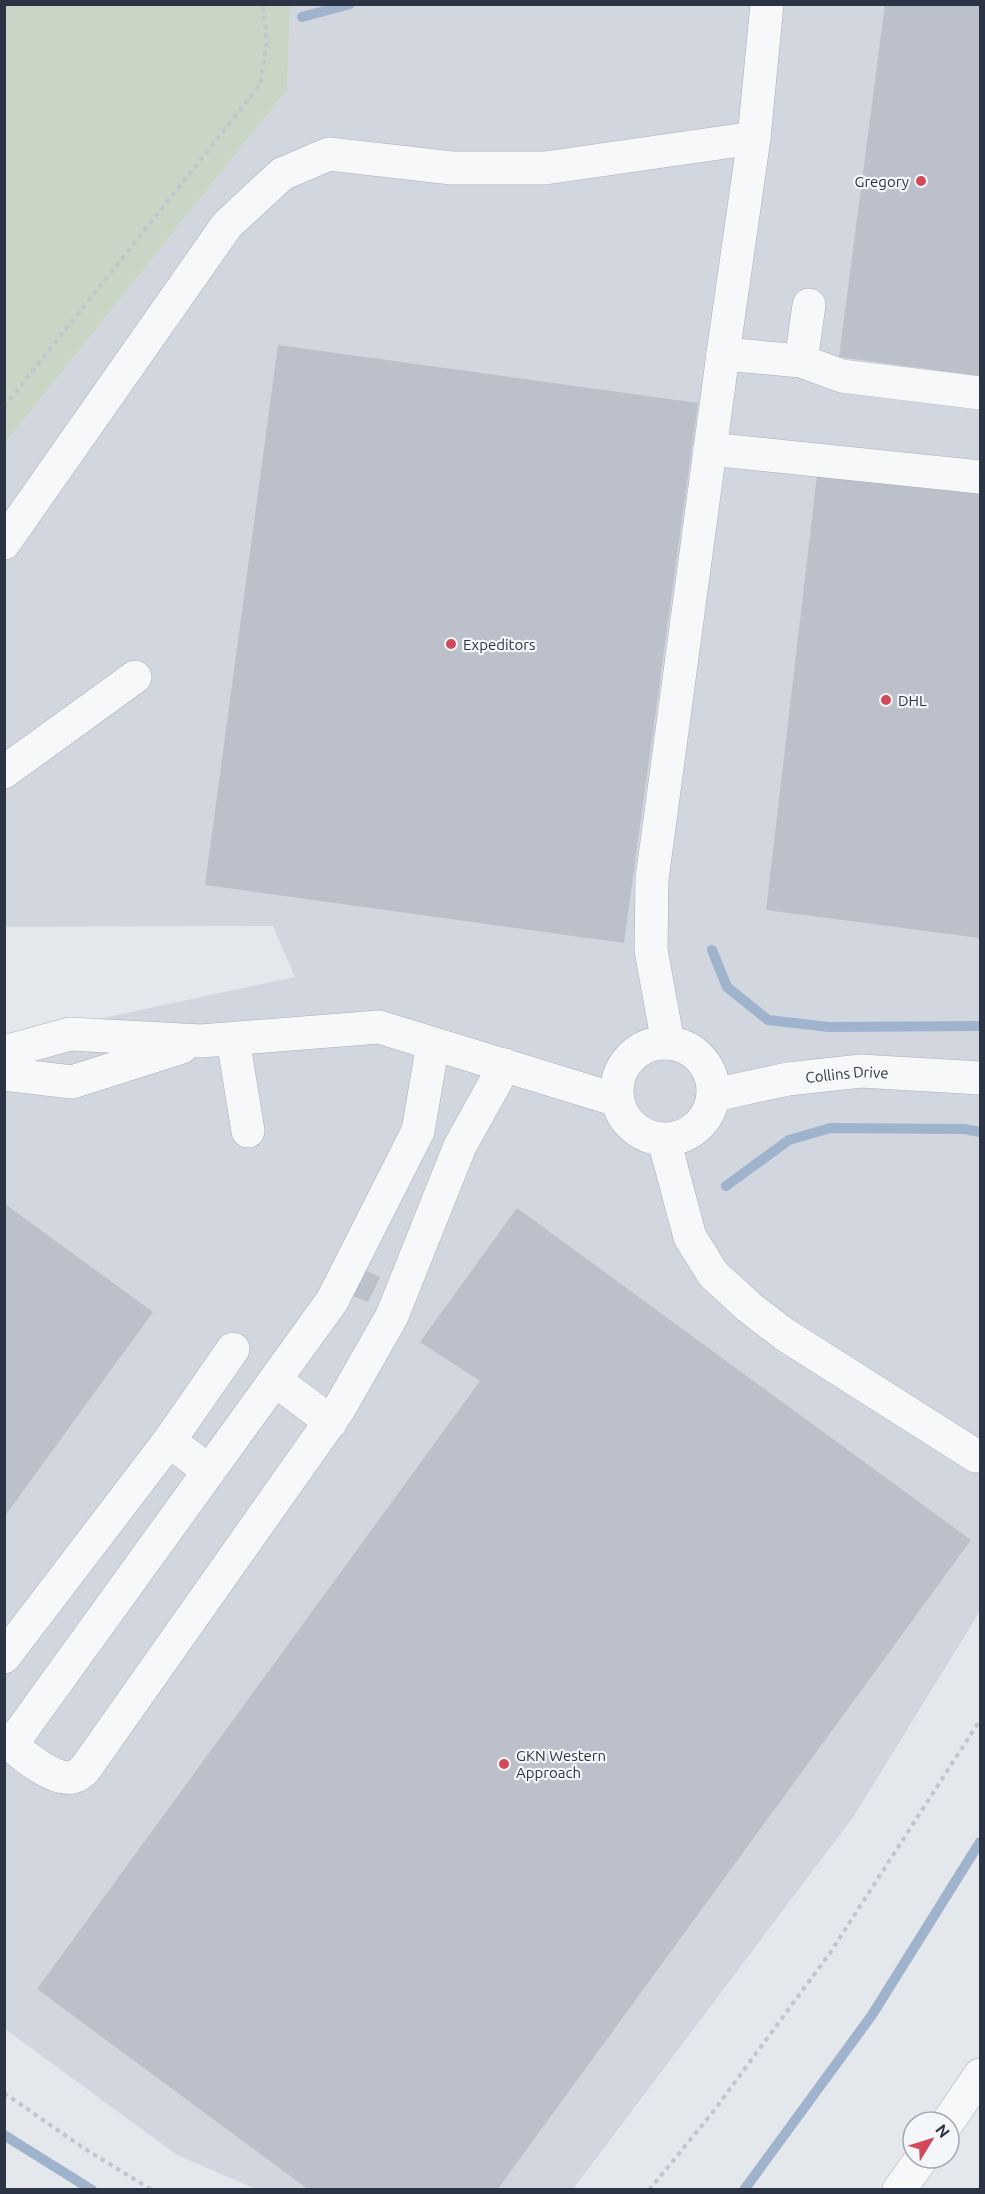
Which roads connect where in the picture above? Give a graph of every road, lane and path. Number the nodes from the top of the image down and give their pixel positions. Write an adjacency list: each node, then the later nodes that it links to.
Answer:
1 (263, 4): 8 (path)
2 (767, 4): 3 (street)
3 (754, 138): 5 (street); 11 (street)
4 (808, 305): 6 (street)
5 (723, 354): 6 (street); 9 (street)
6 (801, 361): 7 (street)
7 (981, 393)
8 (4, 407)
9 (710, 449): 10 (street); 15 (street)
10 (981, 477)
11 (4, 543)
12 (135, 677): 13 (street)
13 (4, 772)
14 (217, 1040): 16 (street); 17 (street); 19 (street); 23 (street)
15 (668, 1042): 21 (street); 22 (street)
16 (433, 1044): 18 (street); 26 (street)
17 (4, 1052)
18 (505, 1065): 22 (street); 27 (street)
19 (4, 1074)
20 (981, 1078): 21 (street, Collins Drive)
21 (714, 1095): 24 (street)
22 (617, 1100): 24 (street)
23 (248, 1131)
24 (664, 1140): 29 (street)
25 (232, 1349): 28 (street)
26 (275, 1380): 27 (street); 30 (street)
27 (331, 1422): 33 (street)
28 (169, 1441): 30 (street); 31 (street)
29 (976, 1456)
30 (209, 1471): 33 (street)
31 (4, 1657)
32 (981, 1720): 39 (path)
33 (8, 1742)
34 (981, 2075): 36 (street)
35 (4, 2093): 38 (path)
36 (956, 2110)
37 (913, 2170): 40 (street)
38 (152, 2190)
39 (649, 2190)
40 (899, 2190)

